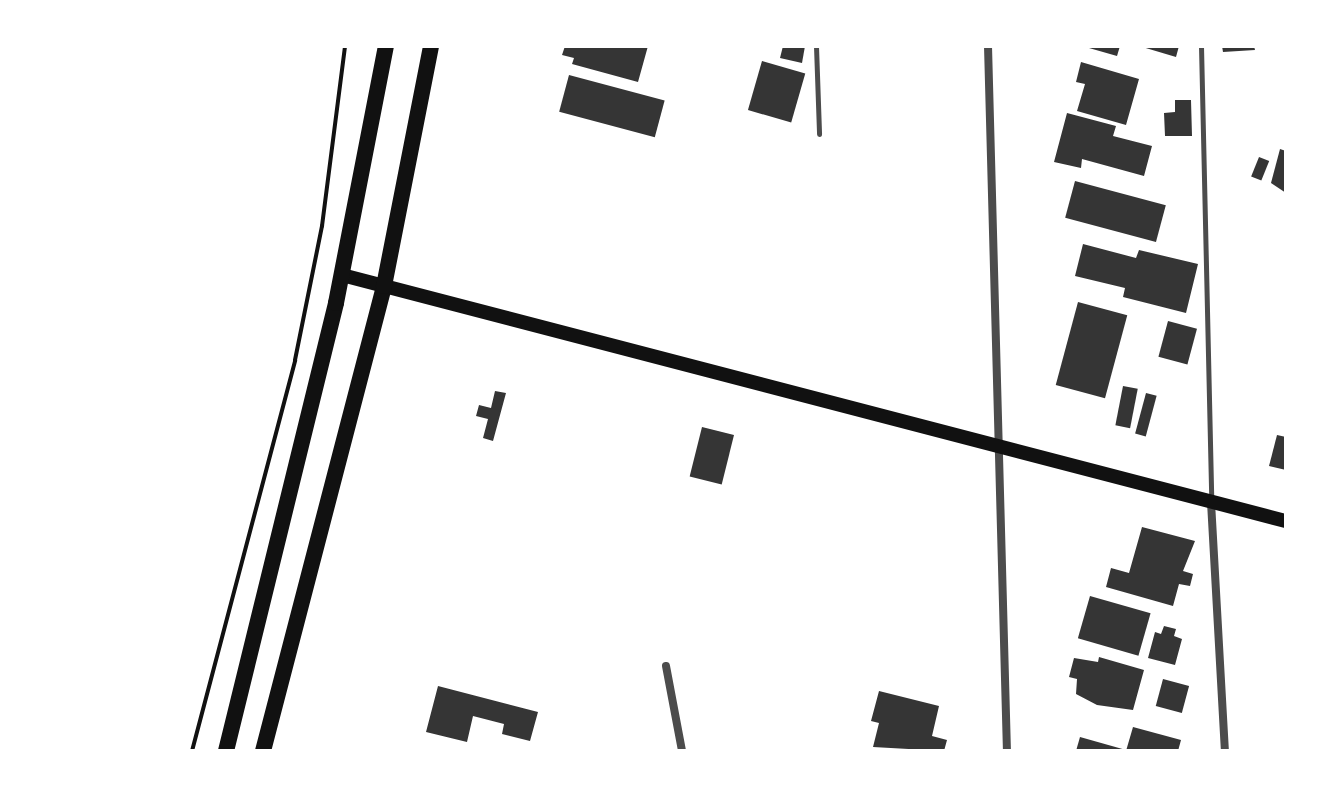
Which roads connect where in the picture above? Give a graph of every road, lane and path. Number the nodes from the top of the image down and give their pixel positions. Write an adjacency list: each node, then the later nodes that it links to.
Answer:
1 (345, 46): 14 (path)
2 (386, 46): 8 (main road)
3 (431, 46): 9 (main road)
4 (816, 46): 7 (lane)
5 (988, 46): 10 (street)
6 (1201, 46): 11 (lane)
7 (819, 134)
8 (342, 275): 9 (main road); 15 (main road)
9 (384, 286): 10 (main road); 16 (main road)
10 (1000, 446): 11 (main road); 18 (street)
11 (1211, 502): 12 (main road); 19 (street)
12 (1286, 521)
13 (666, 666): 17 (street)
14 (192, 751)
15 (226, 751)
16 (263, 751)
17 (682, 751)
18 (1007, 751)
19 (1225, 751)

